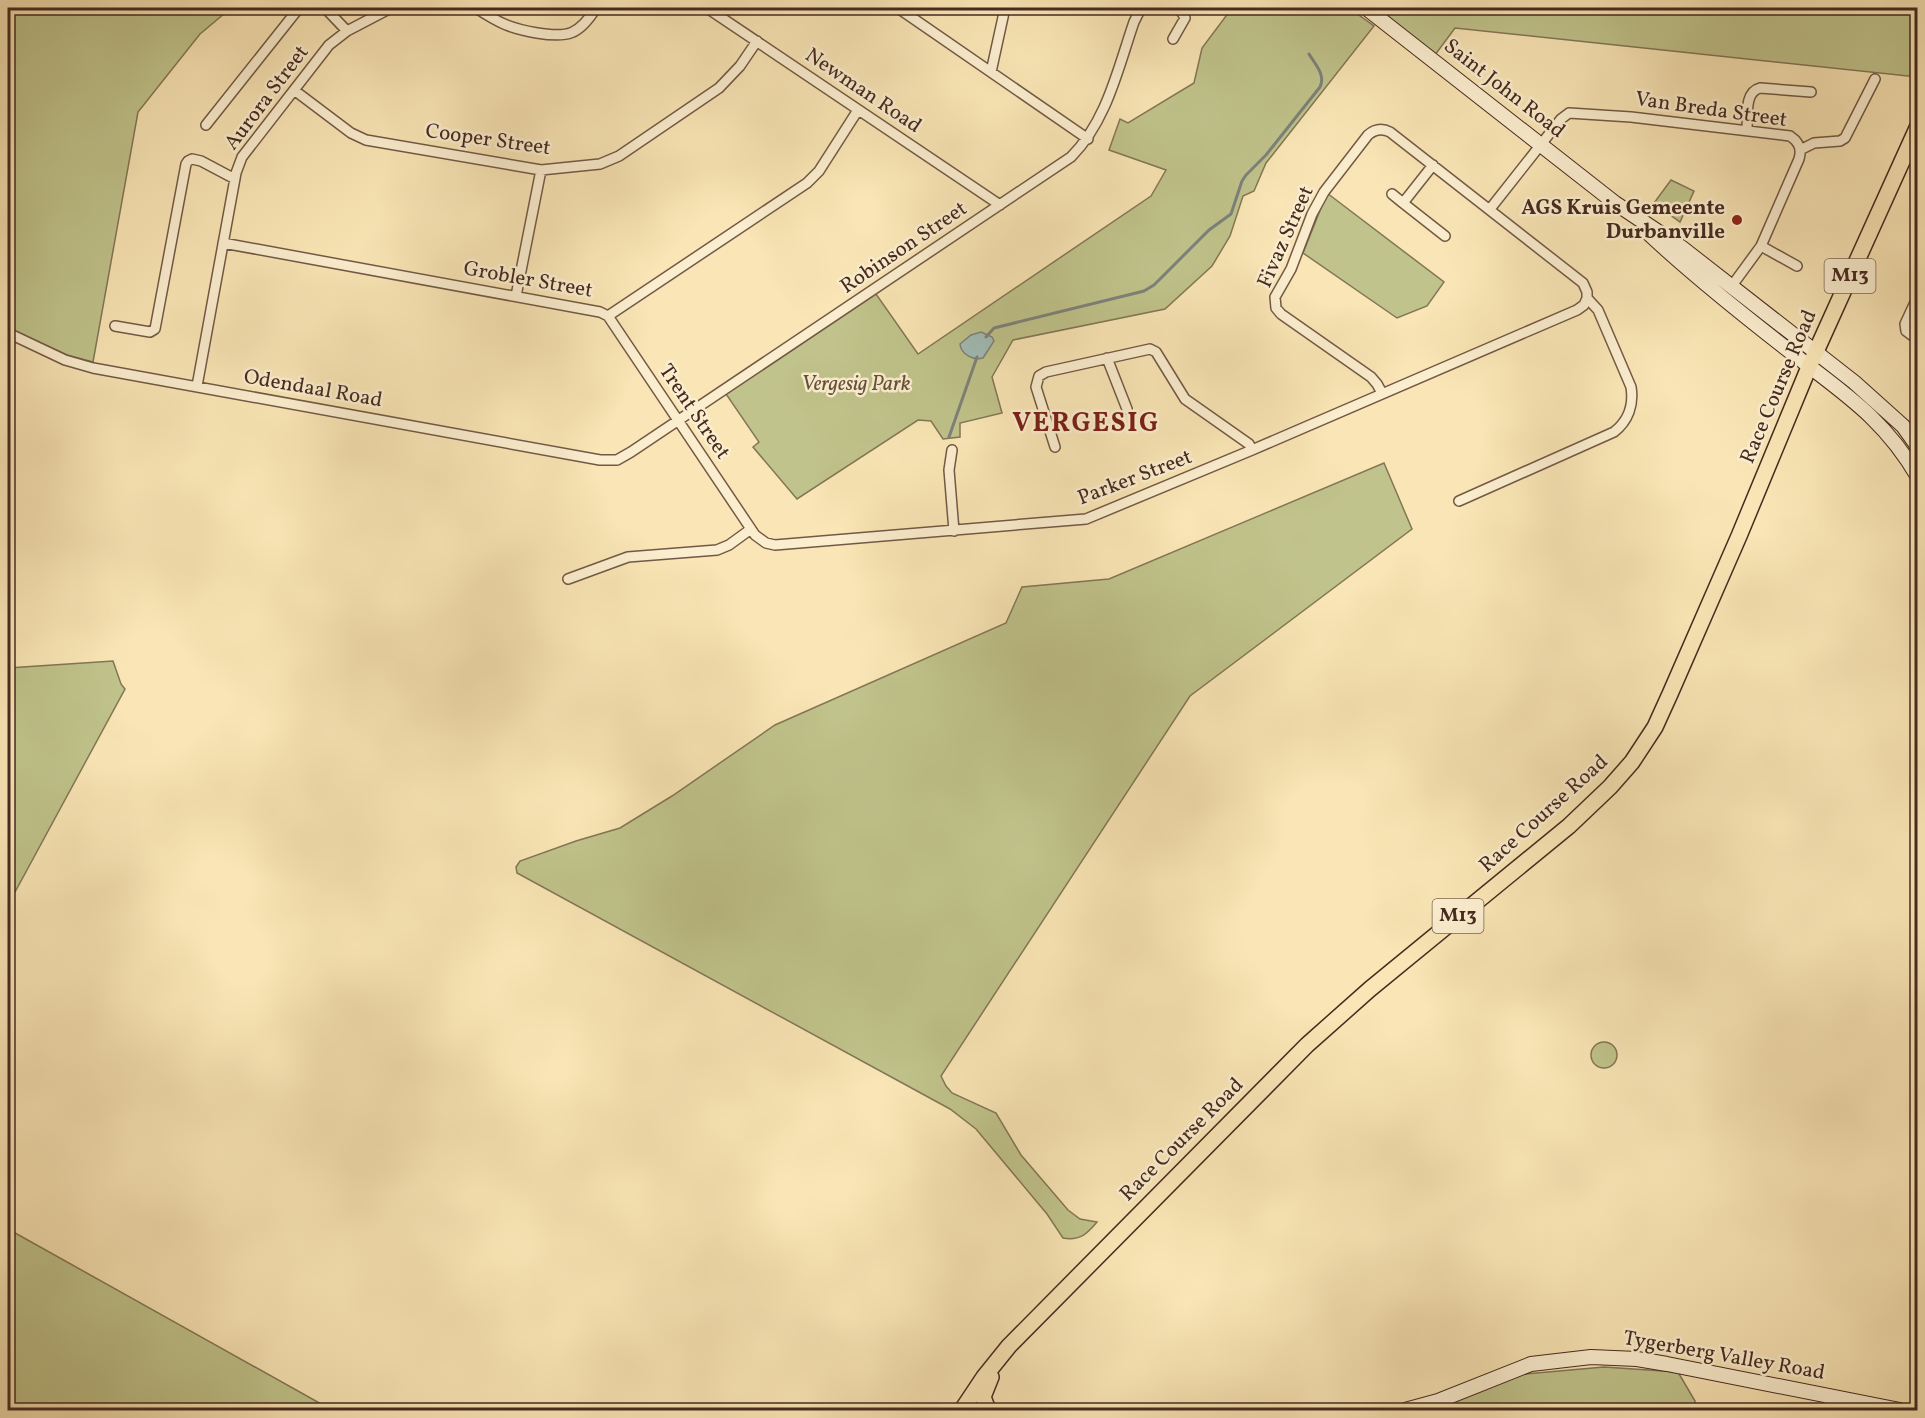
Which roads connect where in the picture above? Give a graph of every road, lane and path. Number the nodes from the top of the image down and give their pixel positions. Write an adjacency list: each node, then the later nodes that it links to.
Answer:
1 (299, 8): 20 (street)
2 (325, 8): 12 (street)
3 (390, 8): 12 (street, Aurora Street)
4 (476, 8): 5 (street)
5 (596, 8)
6 (707, 8): 14 (street, Newman Road)
7 (897, 8): 15 (street)
8 (1005, 8): 15 (street)
9 (1141, 8): 23 (street, Robinson Street)
10 (1177, 8): 13 (street)
11 (1366, 8): 24 (main road, Saint John Road)
12 (347, 31): 17 (street, Aurora Street)
13 (1173, 39)
14 (757, 41): 19 (street, Newman Road); 27 (street, Cooper Street)
15 (991, 72): 23 (street)
16 (1875, 79): 25 (street)
17 (294, 90): 27 (street, Cooper Street); 28 (street, Aurora Street)
18 (1811, 92): 22 (street)
19 (858, 110): 32 (street, Newman Road); 42 (street, Grobler Street)
20 (206, 125)
21 (1917, 126): 47 (main road, Race Course Road / M13)
22 (1747, 130): 24 (street, Van Breda Street); 25 (street, Van Breda Street)
23 (1088, 140): 32 (street, Robinson Street)
24 (1541, 144): 31 (main road, Saint John Road); 33 (street)
25 (1800, 150): 36 (street, Van Breda Street)
26 (1433, 165): 30 (street); 33 (street, Fivaz Street); 49 (street, Fivaz Street)
27 (541, 170): 39 (street)
28 (235, 179): 35 (street, Aurora Street); 43 (street)
29 (1392, 194): 30 (street)
30 (1404, 203): 34 (street)
31 (1616, 203): 38 (main road, Saint John Road); 47 (main road, Saint John Road)
32 (1000, 205): 51 (street, Robinson Street)
33 (1490, 209): 41 (street, Fivaz Street)
34 (1445, 236)
35 (223, 243): 39 (street, Grobler Street); 48 (street, Aurora Street)
36 (1761, 246): 37 (street); 38 (street, Van Breda Street)
37 (1797, 266)
38 (1731, 287): 47 (main road, Saint John Road)
39 (516, 296): 42 (street, Grobler Street)
40 (1917, 296): 45 (street)
41 (1587, 298): 49 (street, Parker Street); 58 (street, Fivaz Street)
42 (608, 316): 51 (street, Trent Street)
43 (115, 326)
44 (8, 333): 48 (street, Odendaal Road)
45 (1917, 340)
46 (1107, 358): 50 (street); 52 (street); 55 (street)
47 (1812, 360): 53 (main road); 57 (main road); 62 (main road, Race Course Road / M13)
48 (197, 386): 56 (street, Odendaal Road)
49 (1382, 393): 55 (street, Parker Street)
50 (1127, 410)
51 (678, 421): 56 (street, Robinson Street); 59 (street, Trent Street)
52 (1055, 447)
53 (1917, 447)
54 (952, 450): 60 (street)
55 (1252, 450): 60 (street, Parker Street)
56 (617, 460)
57 (1917, 477)
58 (1459, 501)
59 (751, 529): 60 (street, Parker Street); 61 (street)
60 (954, 531)
61 (568, 579)
62 (1000, 1358): 65 (main road, Race Course Road / M13); 66 (main road)
63 (1829, 1403): 64 (main road, Tygerberg Valley Road); 68 (main road, Tygerberg Valley Road)
64 (1437, 1406): 67 (main road, Tygerberg Valley Road)
65 (962, 1410)
66 (988, 1410)
67 (1405, 1410)
68 (1900, 1410)

